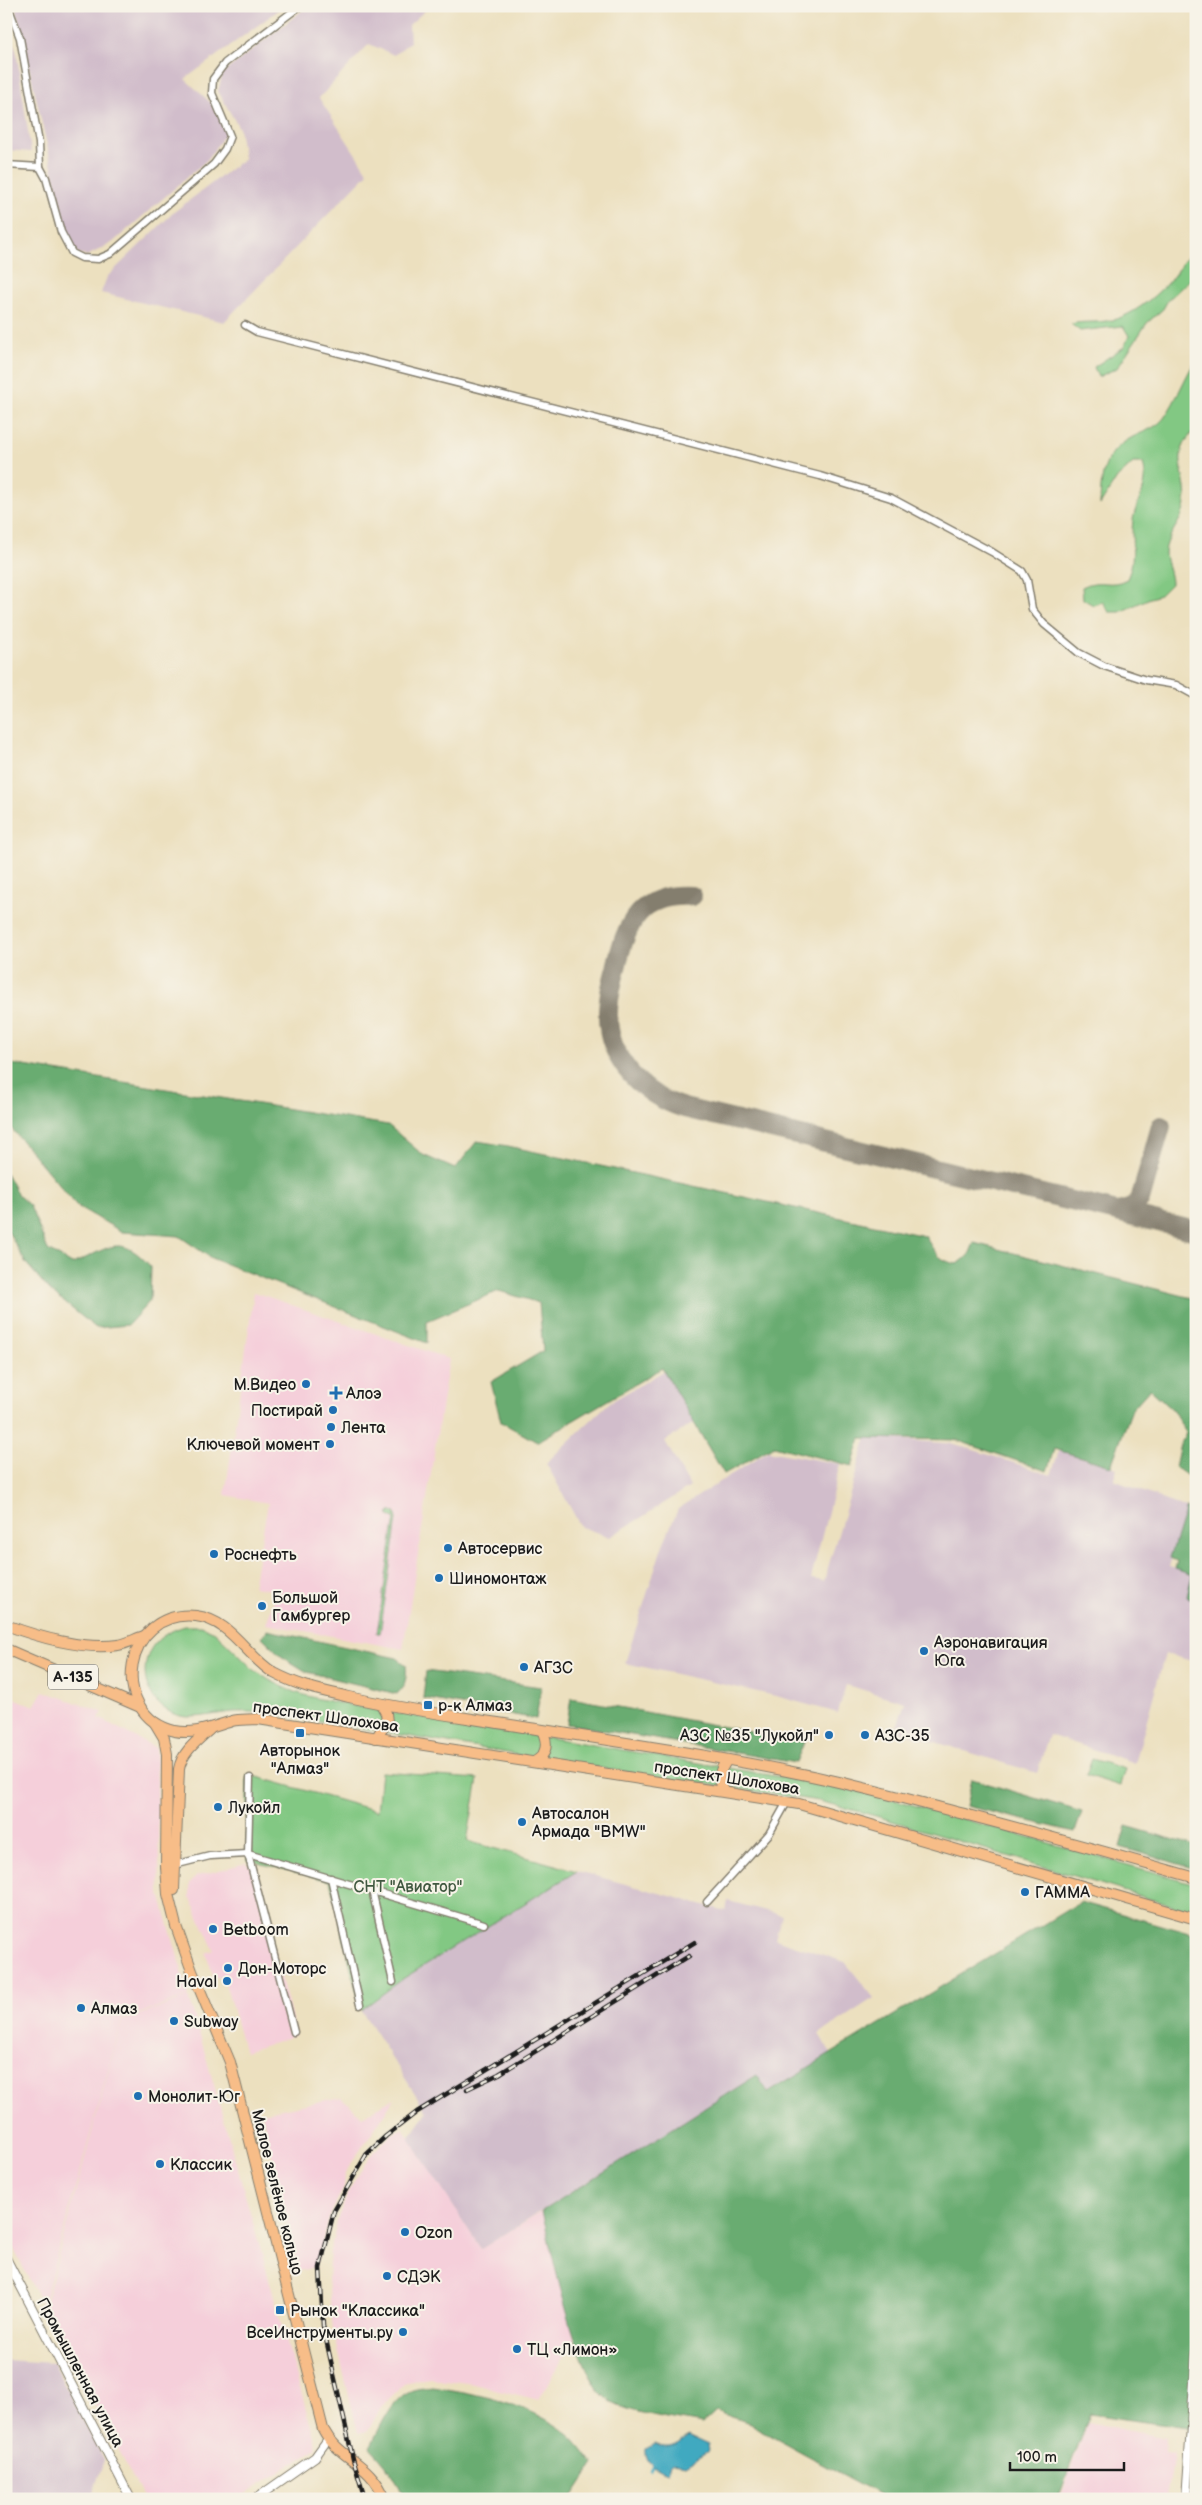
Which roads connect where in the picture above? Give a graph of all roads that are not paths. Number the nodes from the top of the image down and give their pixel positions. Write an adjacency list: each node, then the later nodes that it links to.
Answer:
1 (8, 6): 4 (street)
2 (300, 6): 4 (street)
3 (6, 165): 4 (street)
4 (40, 167)
5 (245, 325): 6 (street)
6 (1196, 696)
7 (6, 1625): 8 (main road, А-135)
8 (144, 1636): 10 (main road, проспект Шолохова); 11 (main road, проспект Шолохова)
9 (6, 1649): 11 (main road, А-135)
10 (380, 1704): 14 (main road, проспект Шолохова); 15 (main road)
11 (140, 1707): 12 (main road, проспект Шолохова)
12 (154, 1722): 13 (main road, проспект Шолохова); 29 (main road, Малое зелёное кольцо)
13 (210, 1729): 15 (main road, проспект Шолохова); 22 (main road, Малое зелёное кольцо)
14 (542, 1730): 16 (main road, проспект Шолохова); 17 (main road)
15 (376, 1738): 17 (main road, проспект Шолохова)
16 (727, 1760): 19 (main road); 24 (main road, проспект Шолохова)
17 (534, 1762): 19 (main road, проспект Шолохова)
18 (250, 1778): 21 (street)
19 (723, 1791): 20 (main road, проспект Шолохова)
20 (787, 1802): 26 (street); 27 (main road, проспект Шолохова)
21 (248, 1854): 22 (street); 23 (street); 32 (street)
22 (174, 1865): 29 (main road, Малое зелёное кольцо)
23 (331, 1878): 25 (street); 31 (street)
24 (1196, 1878)
25 (372, 1890): 28 (street); 30 (street)
26 (707, 1902)
27 (1196, 1919)
28 (484, 1924)
29 (176, 1926): 35 (main road, Малое зелёное кольцо)
30 (393, 1982)
31 (360, 2005)
32 (294, 2032)
33 (6, 2258): 37 (street, Промышленная улица)
34 (1196, 2354): 36 (street)
35 (328, 2439): 38 (street); 39 (main road)
36 (1193, 2444): 40 (street)
37 (131, 2499)
38 (254, 2499)
39 (385, 2499)
40 (1186, 2499)

